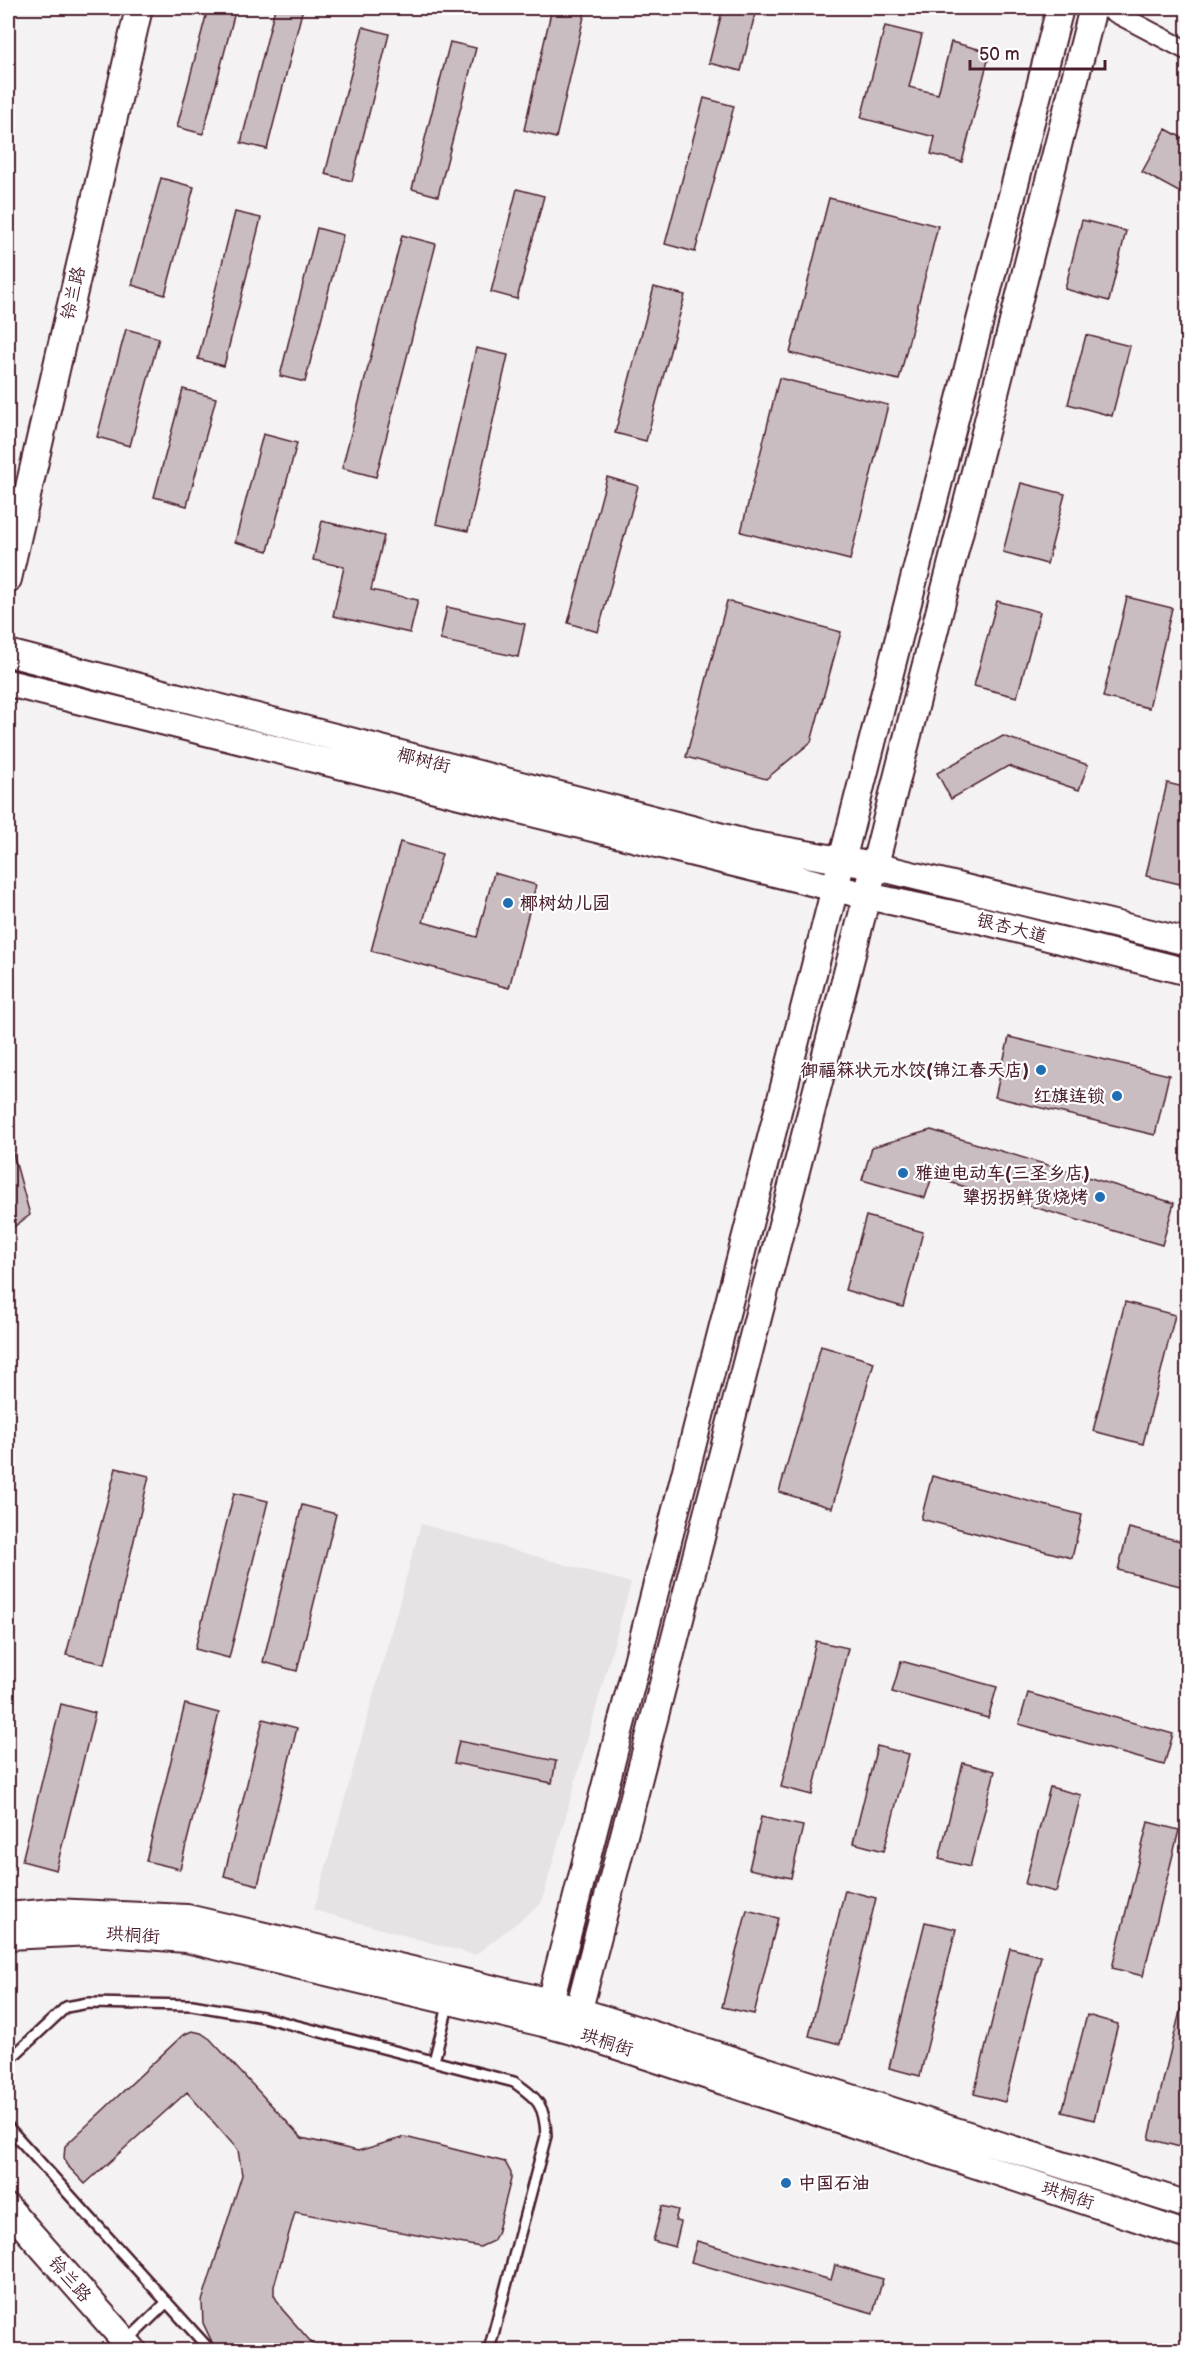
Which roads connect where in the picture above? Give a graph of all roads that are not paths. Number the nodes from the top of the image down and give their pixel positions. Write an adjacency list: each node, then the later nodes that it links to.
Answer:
1 (140, 8): 6 (street, 铃兰路)
2 (1060, 8): 9 (street)
3 (1093, 8): 10 (street)
4 (1106, 8): 5 (street)
5 (1188, 51)
6 (8, 579)
7 (8, 652): 9 (street, 椰树街)
8 (8, 683): 11 (street, 椰树街)
9 (843, 860): 10 (street, 银杏大道); 11 (street)
10 (874, 866): 12 (street); 13 (street, 银杏大道)
11 (835, 888): 12 (street, 银杏大道); 18 (street)
12 (867, 896): 14 (street, 银杏大道); 19 (street)
13 (1188, 942)
14 (1188, 972)
15 (8, 1916): 18 (street, 珙桐街)
16 (8, 1936): 17 (street, 珙桐街)
17 (449, 2001): 18 (street, 珙桐街); 21 (lane)
18 (547, 2013): 19 (street, 珙桐街)
19 (576, 2020): 23 (street, 珙桐街); 25 (street, 珙桐街)
20 (8, 2061): 21 (lane)
21 (434, 2061): 29 (lane)
22 (8, 2127): 26 (lane)
23 (1188, 2205)
24 (8, 2208): 27 (street, 铃兰路)
25 (1188, 2235)
26 (167, 2302): 27 (lane); 28 (lane)
27 (127, 2348)
28 (210, 2350)
29 (489, 2350)

